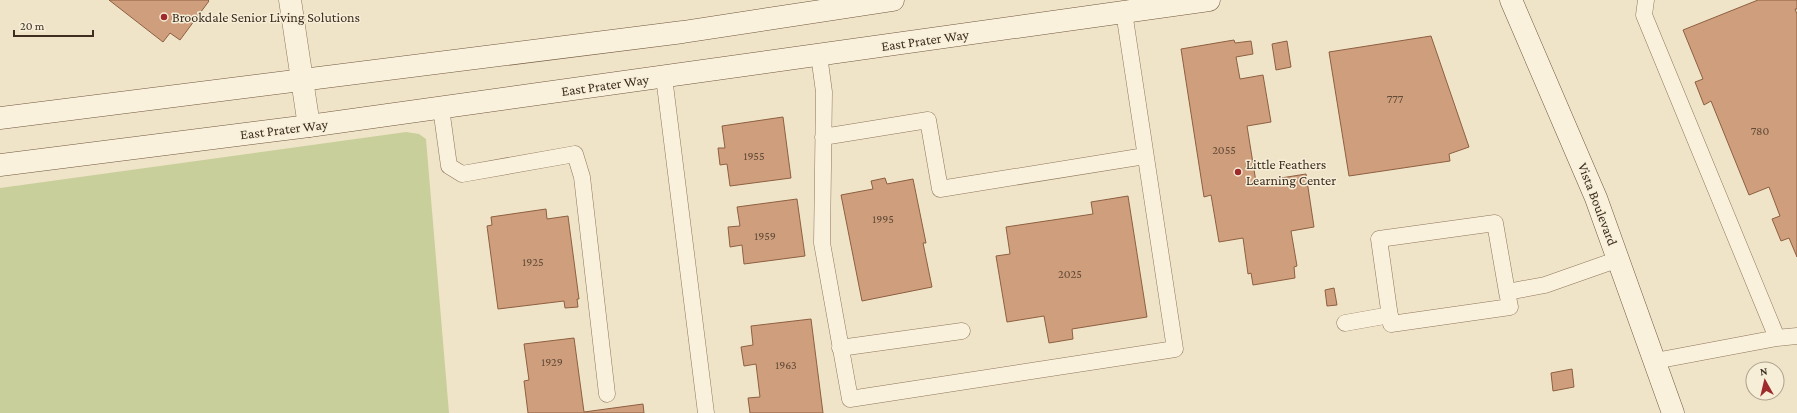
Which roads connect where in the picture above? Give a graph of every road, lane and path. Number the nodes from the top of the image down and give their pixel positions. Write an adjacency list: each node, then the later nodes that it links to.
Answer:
1 (290, 0): 9 (main road)
2 (1208, 0): 6 (main road, East Prater Way)
3 (1511, 0): 16 (main road, Vista Boulevard)
4 (1646, 0): 22 (lane)
5 (886, 1): 9 (main road)
6 (1124, 12): 7 (main road, East Prater Way); 14 (lane)
7 (819, 55): 8 (main road, East Prater Way); 13 (lane)
8 (664, 77): 10 (main road, East Prater Way); 26 (lane)
9 (302, 80): 11 (main road); 12 (main road)
10 (441, 108): 12 (main road, East Prater Way); 25 (lane)
11 (0, 118)
12 (309, 126): 15 (main road, East Prater Way)
13 (823, 137): 14 (lane); 23 (lane)
14 (1146, 156): 23 (lane)
15 (0, 165)
16 (1619, 259): 17 (lane); 24 (main road, Vista Boulevard)
17 (1507, 292): 18 (lane); 18 (lane)
18 (1390, 315): 19 (lane)
19 (1345, 323)
20 (962, 331): 23 (lane)
21 (1797, 336): 22 (lane)
22 (1777, 338): 24 (lane)
23 (840, 348)
24 (1655, 361): 27 (main road, Vista Boulevard)
25 (607, 394)
26 (706, 413)
27 (1673, 413)

